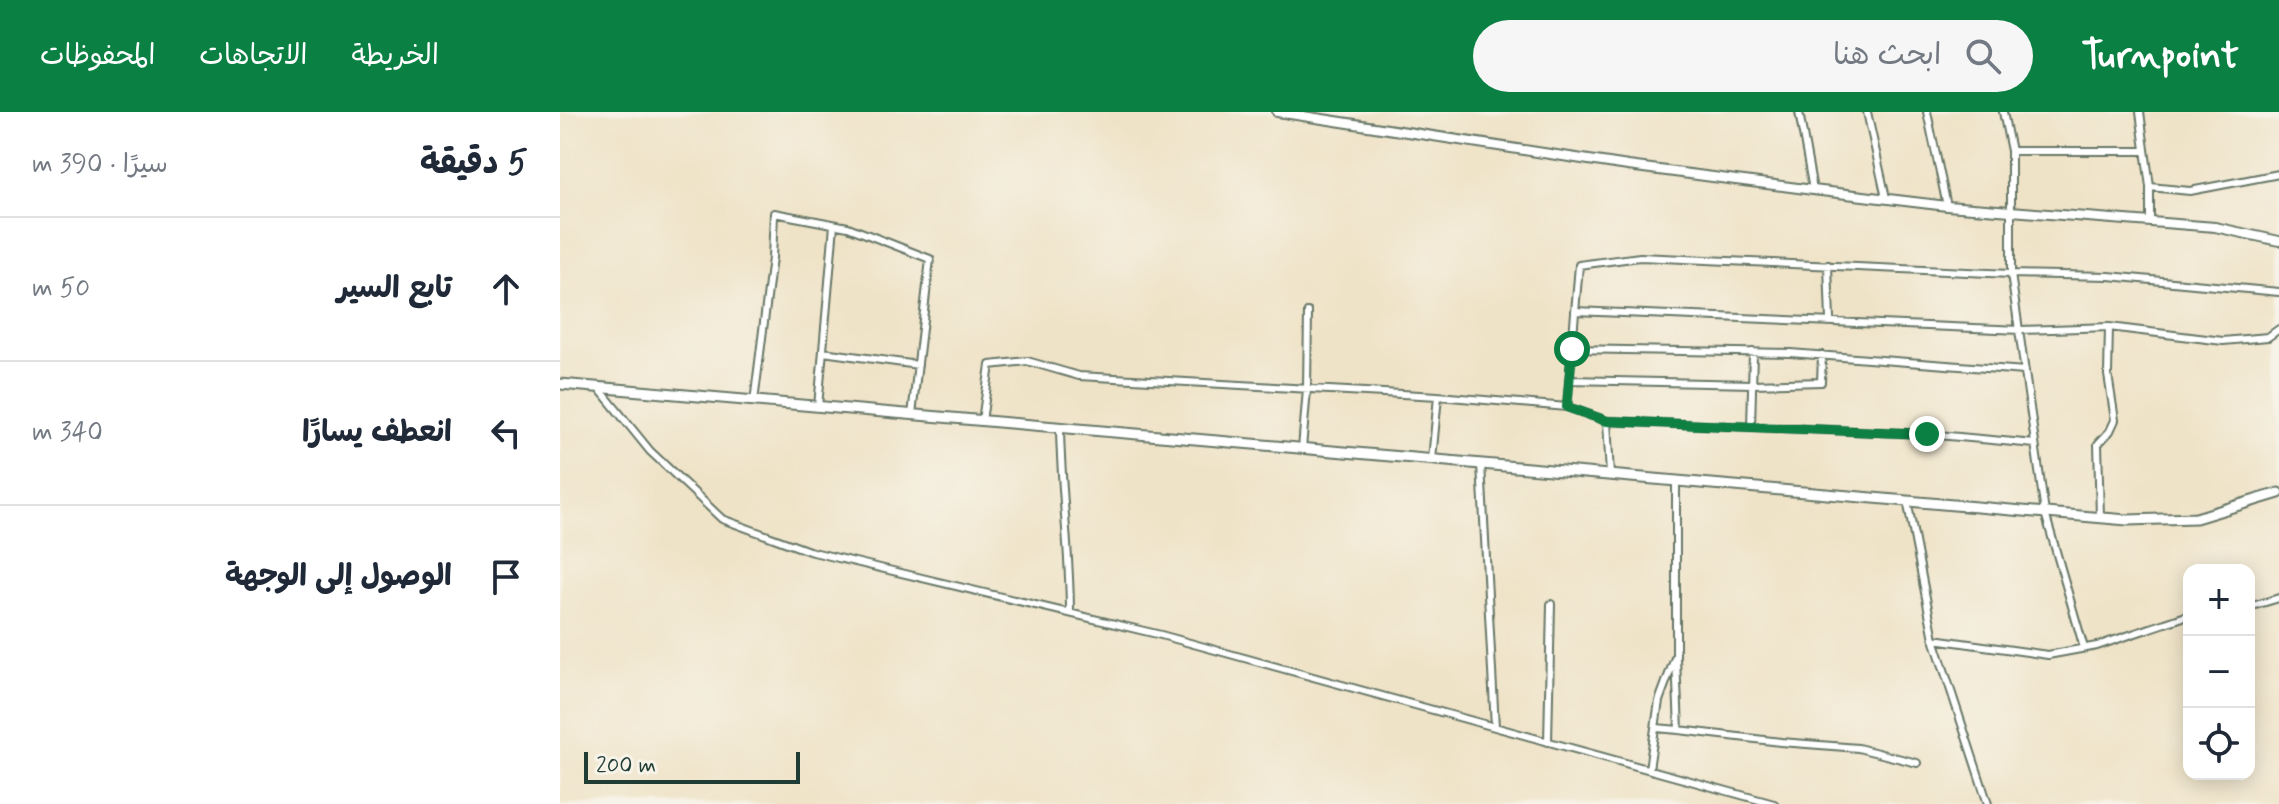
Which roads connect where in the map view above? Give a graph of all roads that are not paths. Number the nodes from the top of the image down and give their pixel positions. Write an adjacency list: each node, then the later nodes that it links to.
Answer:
1 (1277, 112): 11 (street)
2 (1799, 112): 11 (street)
3 (1867, 112): 12 (street)
4 (1927, 112): 13 (street)
5 (2003, 112): 7 (street)
6 (2140, 112): 8 (street)
7 (2011, 151): 8 (street); 14 (street)
8 (2145, 151): 10 (street)
9 (2279, 174): 10 (street)
10 (2150, 187): 15 (street)
11 (1813, 190): 12 (street)
12 (1886, 198): 13 (street)
13 (1947, 206): 14 (street)
14 (2010, 211): 15 (street); 19 (street)
15 (2150, 222): 17 (street)
16 (834, 225): 28 (street); 31 (street); 39 (street)
17 (2279, 241)
18 (1828, 265): 19 (street); 21 (street); 23 (street)
19 (2011, 274): 20 (street); 26 (street)
20 (2279, 292)
21 (1575, 311): 23 (street); 27 (street)
22 (1308, 312): 37 (street)
23 (1830, 320): 26 (street)
24 (2109, 327): 25 (street); 26 (street); 56 (street)
25 (2279, 329)
26 (2021, 330): 32 (street)
27 (1572, 349): 29 (street); 33 (street)
28 (823, 352): 31 (street); 40 (street)
29 (1753, 352): 30 (street); 35 (street)
30 (1822, 355): 32 (street); 35 (street)
31 (918, 365): 42 (street)
32 (2025, 371): 47 (street)
33 (1569, 380): 35 (street); 41 (street)
34 (560, 384): 36 (main road)
35 (1753, 384): 45 (street)
36 (598, 387): 39 (main road); 60 (street)
37 (1307, 389): 38 (street); 44 (street); 48 (street)
38 (1438, 396): 41 (street); 49 (street)
39 (754, 402): 40 (main road)
40 (818, 407): 42 (main road)
41 (1567, 407): 43 (street)
42 (912, 416): 44 (main road)
43 (1607, 421): 45 (street); 51 (street)
44 (981, 422): 46 (main road)
45 (1751, 427): 47 (street)
46 (1060, 429): 48 (main road); 60 (street)
47 (2035, 444): 55 (street)
48 (1302, 449): 49 (main road)
49 (1432, 460): 50 (main road)
50 (1481, 464): 51 (main road); 67 (street)
51 (1610, 475): 52 (main road)
52 (1676, 480): 54 (main road); 64 (street)
53 (2279, 493): 56 (main road)
54 (1907, 500): 55 (main road); 62 (street)
55 (2045, 513): 56 (main road); 63 (street)
56 (2100, 517)
57 (2279, 598): 59 (street)
58 (1551, 604): 70 (street)
59 (2255, 605)
60 (1070, 613): 67 (street)
61 (2183, 617): 63 (street)
62 (1934, 639): 63 (street); 74 (street)
63 (2084, 648)
64 (1676, 655): 65 (street); 66 (street)
65 (1659, 701): 66 (street); 68 (street)
66 (1678, 703): 69 (street)
67 (1495, 727): 70 (street)
68 (1656, 728): 69 (street); 72 (street)
69 (1679, 730): 71 (street)
70 (1548, 742): 72 (street)
71 (1917, 763)
72 (1649, 769): 73 (street)
73 (1774, 804)
74 (1988, 804)

